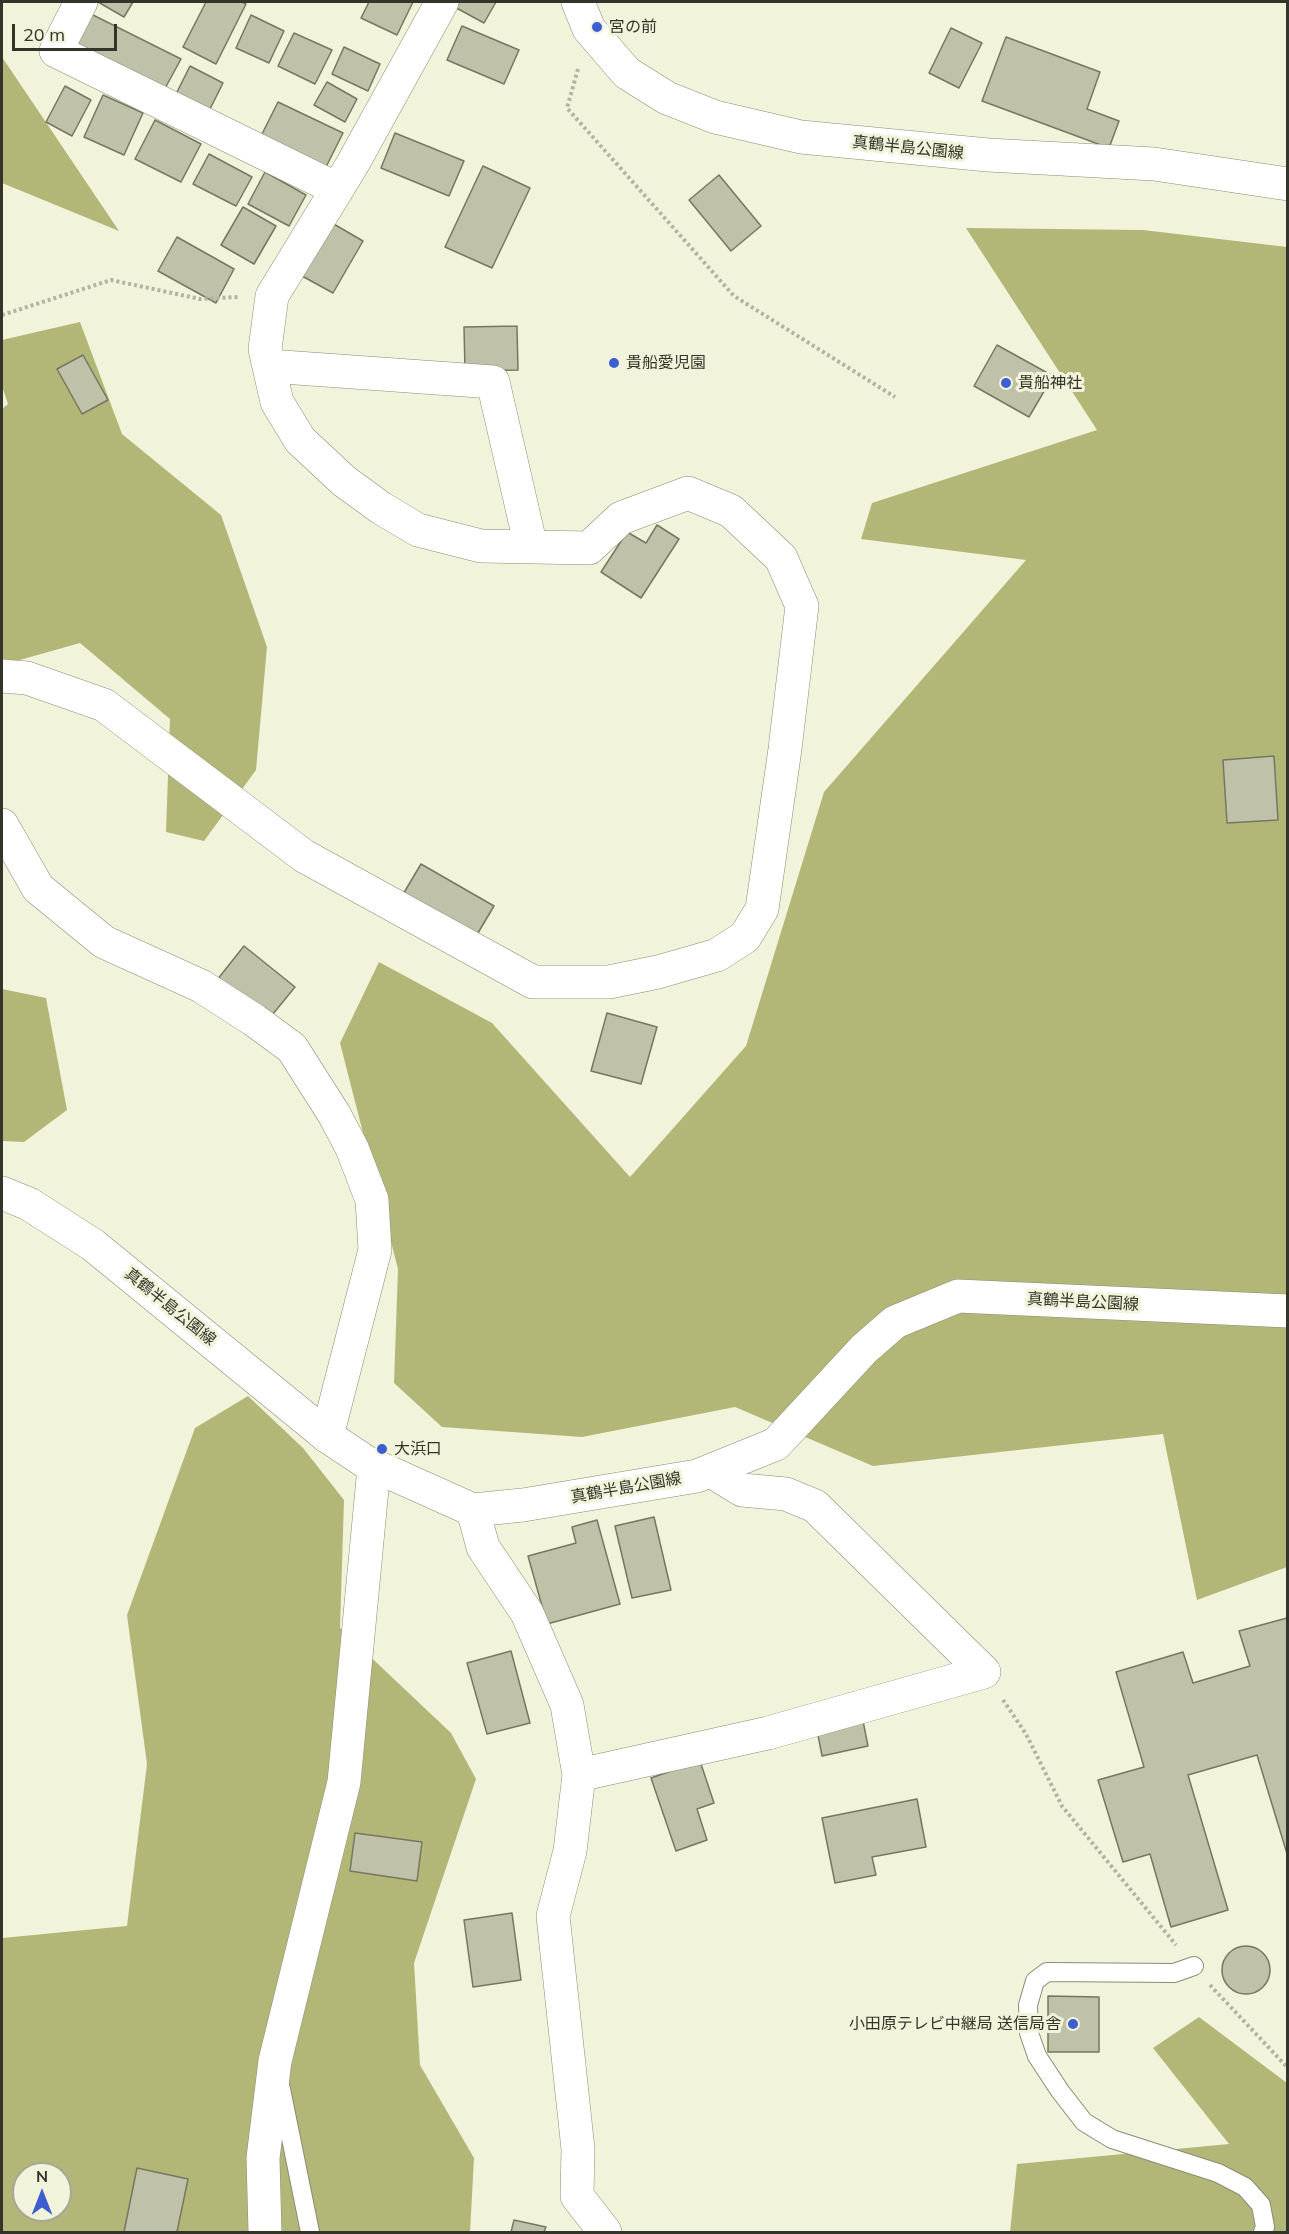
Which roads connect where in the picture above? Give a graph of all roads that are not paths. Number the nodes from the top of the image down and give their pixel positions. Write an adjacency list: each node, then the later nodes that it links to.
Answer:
1 (81, 2): 5 (street)
2 (442, 2): 5 (street)
3 (583, 15): 4 (street, 真鶴半島公園線)
4 (1287, 184)
5 (337, 189): 6 (street)
6 (269, 366): 7 (street); 7 (street)
7 (531, 547): 8 (street)
8 (2, 676)
9 (2, 825): 12 (street)
10 (2, 1193): 12 (street, 真鶴半島公園線)
11 (1287, 1311): 14 (street, 真鶴半島公園線)
12 (327, 1436): 13 (street, 真鶴半島公園線)
13 (374, 1468): 15 (street, 真鶴半島公園線); 18 (street)
14 (711, 1471): 15 (street, 真鶴半島公園線); 16 (street)
15 (473, 1510): 16 (street)
16 (579, 1775): 21 (street)
17 (1194, 1966): 22 (lane)
18 (275, 2061): 19 (street); 20 (lane)
19 (265, 2232)
20 (310, 2232)
21 (605, 2232)
22 (1263, 2232)

